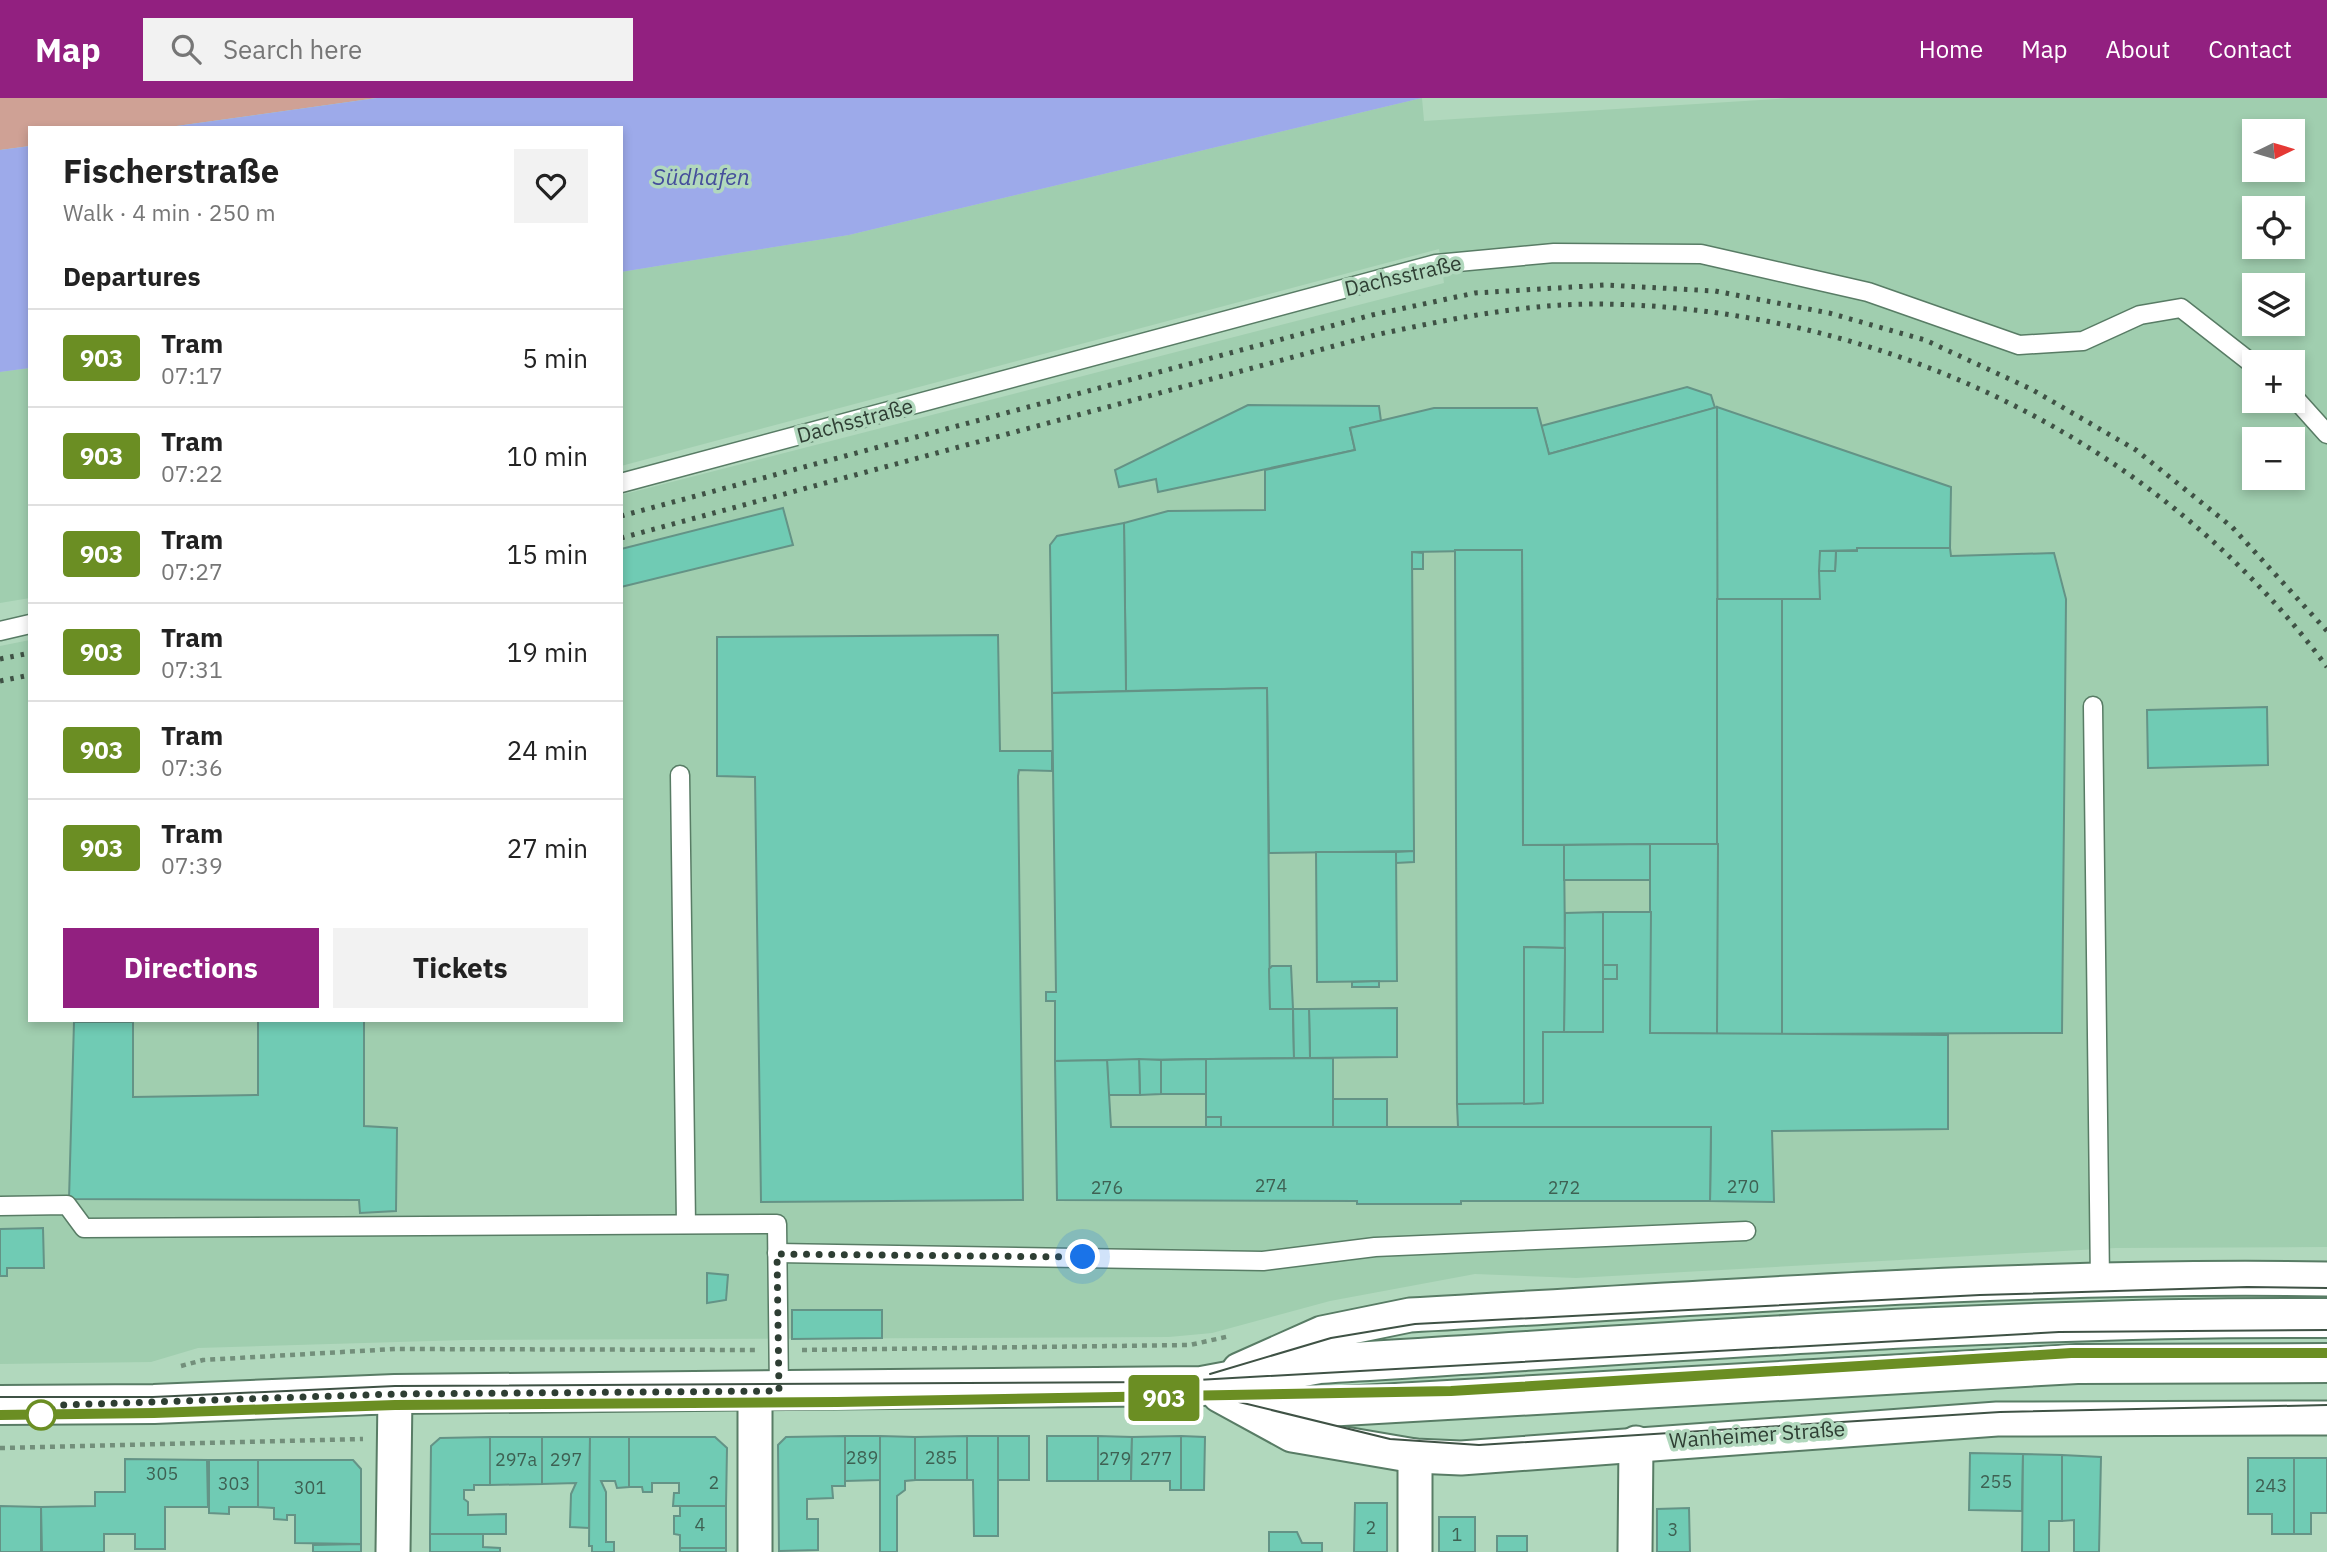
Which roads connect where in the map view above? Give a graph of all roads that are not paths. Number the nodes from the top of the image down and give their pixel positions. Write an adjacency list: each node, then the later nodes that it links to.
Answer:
1 (2242, 356): 4 (lane, Dachsstraße)
2 (2305, 409): 3 (lane)
3 (2327, 434)
4 (623, 483)
5 (28, 624): 6 (lane)
6 (0, 631)
7 (2093, 706): 14 (lane)
8 (680, 775): 10 (lane)
9 (0, 1206): 10 (lane)
10 (685, 1224): 12 (lane)
11 (1746, 1231): 12 (lane)
12 (777, 1254): 18 (lane)
13 (2327, 1279): 14 (street, Wanheimer Straße)
14 (2100, 1282): 17 (street, Wanheimer Straße)
15 (2327, 1318): 17 (street, Wanheimer Straße)
16 (2327, 1363): 17 (street, Wanheimer Straße)
17 (1202, 1386): 18 (street, Wanheimer Straße); 23 (street, Wanheimer Straße)
18 (767, 1391): 19 (street, Wanheimer Straße); 25 (street)
19 (395, 1394): 20 (street, Wanheimer Straße); 24 (street)
20 (0, 1405)
21 (2327, 1418): 22 (street, Wanheimer Straße)
22 (1636, 1443): 23 (street, Wanheimer Straße); 27 (street)
23 (1415, 1457): 26 (street)
24 (393, 1552)
25 (755, 1552)
26 (1415, 1552)
27 (1635, 1552)

